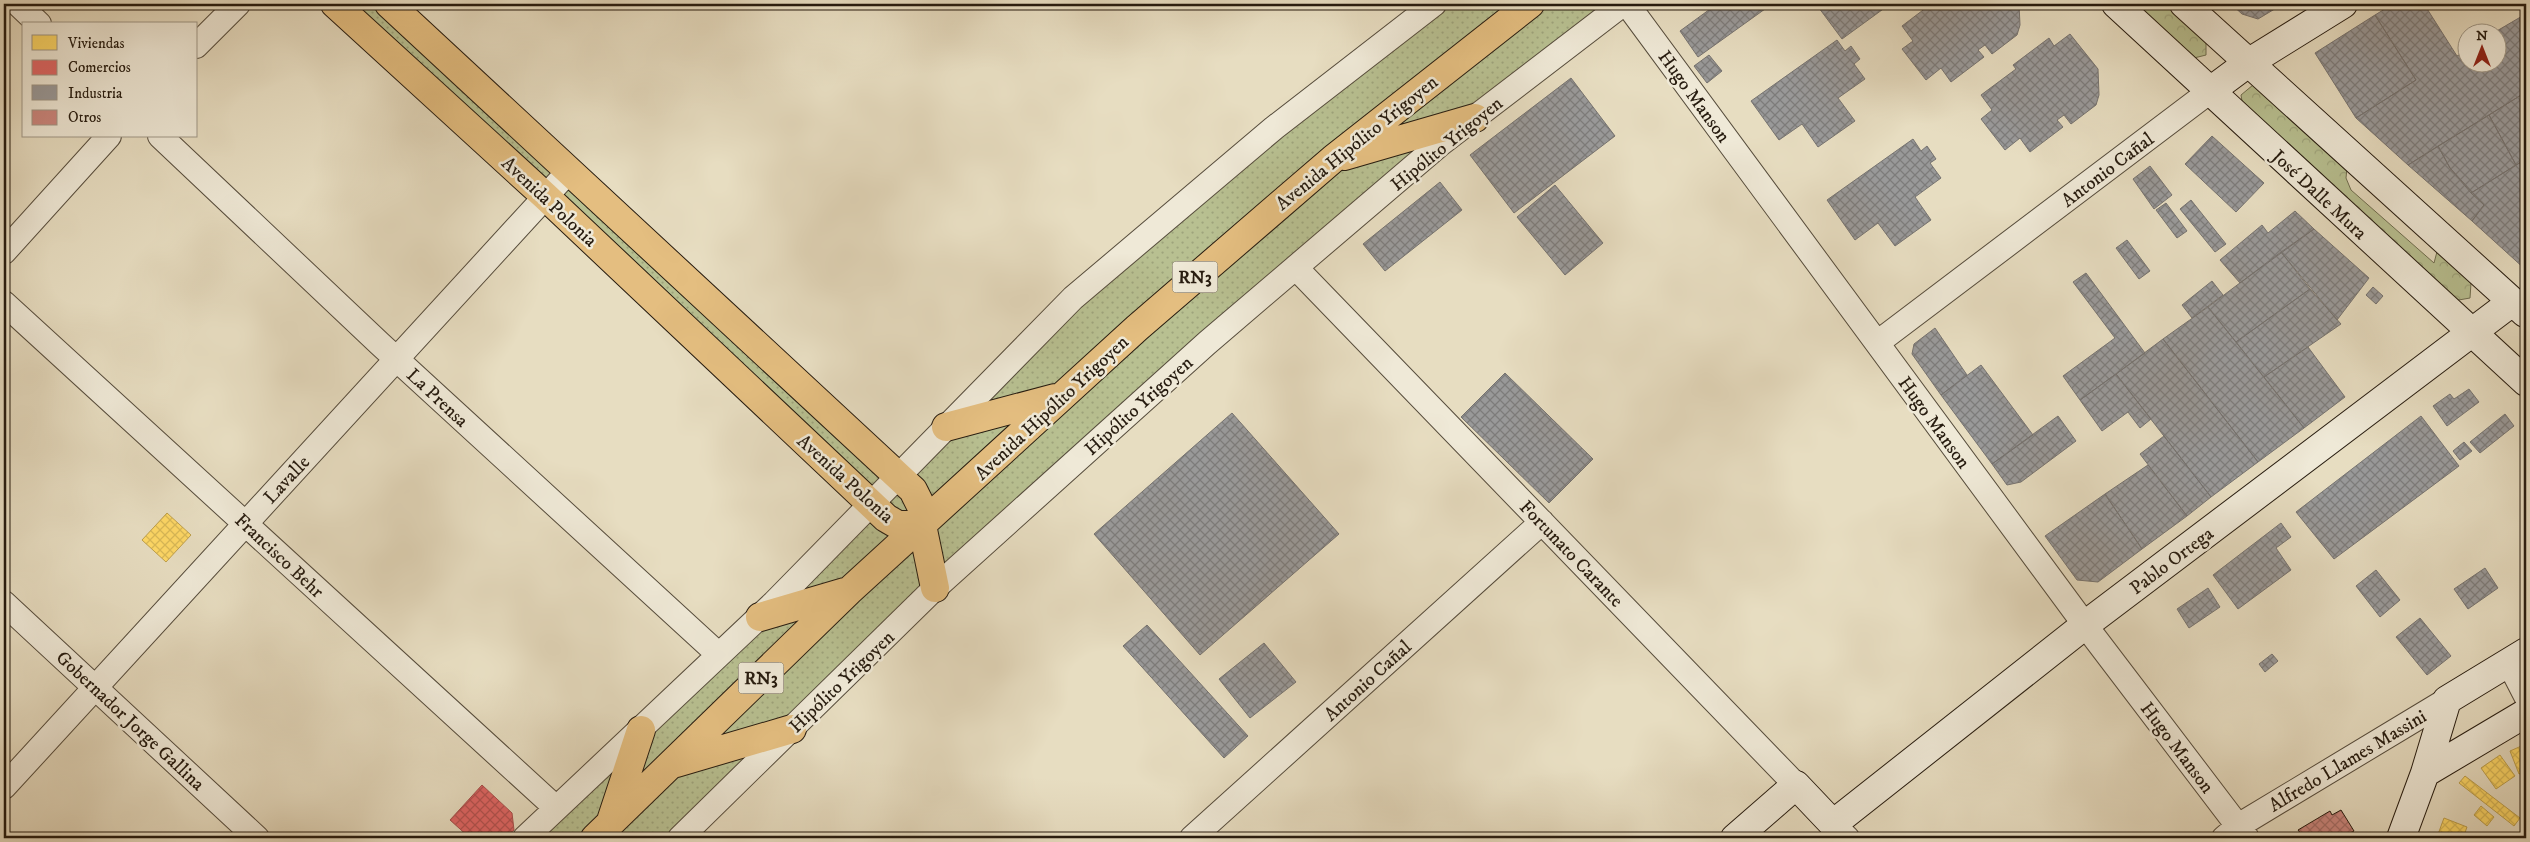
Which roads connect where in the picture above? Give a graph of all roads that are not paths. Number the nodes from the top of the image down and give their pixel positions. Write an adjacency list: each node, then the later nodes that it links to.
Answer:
1 (18, 4): 12 (street)
2 (238, 4): 13 (street)
3 (335, 4): 21 (main road, Avenida Polonia)
4 (389, 4): 20 (main road, Avenida Polonia)
5 (1434, 4): 31 (street)
6 (1530, 4): 19 (main road, Avenida Hipólito Yrigoyen / RN3)
7 (1623, 4): 16 (street, Hipólito Yrigoyen)
8 (1627, 4): 27 (street, Hugo Manson)
9 (2116, 4): 15 (main road, José Dalle Mura)
10 (2184, 4): 14 (main road)
11 (2343, 4): 14 (main road, Antonio Cañal)
12 (37, 22)
13 (198, 44)
14 (2248, 63): 15 (main road, Antonio Cañal); 25 (main road)
15 (2209, 92): 26 (main road, José Dalle Mura); 27 (street, Antonio Cañal)
16 (1475, 118): 19 (main road); 23 (street, Hipólito Yrigoyen)
17 (107, 138): 22 (street)
18 (162, 138): 28 (street, La Prensa)
19 (1333, 159): 30 (main road, Avenida Hipólito Yrigoyen / RN3)
20 (569, 171): 21 (street, Lavalle); 32 (main road, Avenida Polonia)
21 (545, 196): 28 (street, Lavalle); 33 (main road, Avenida Polonia)
22 (4, 252)
23 (1296, 268): 34 (street, Fortunato Carante); 37 (street, Hipólito Yrigoyen)
24 (4, 303): 35 (street, Francisco Behr)
25 (2519, 308): 26 (main road, Pablo Ortega)
26 (2472, 333): 29 (main road, José Dalle Mura); 41 (main road, Pablo Ortega)
27 (1877, 343): 41 (street, Hugo Manson)
28 (398, 360): 35 (street, Lavalle); 42 (street, La Prensa)
29 (2526, 382)
30 (1059, 397): 31 (main road); 36 (main road, Avenida Hipólito Yrigoyen / RN3)
31 (946, 427): 32 (street)
32 (898, 477): 33 (street); 36 (main road, Avenida Polonia)
33 (872, 504): 36 (main road, Avenida Polonia); 40 (street)
34 (1542, 522): 52 (street, Fortunato Carante); 61 (street, Antonio Cañal)
35 (246, 523): 44 (street, Lavalle); 54 (street, Francisco Behr)
36 (922, 524): 37 (main road); 38 (main road, Avenida Hipólito Yrigoyen / RN3)
37 (935, 588): 48 (street, Hipólito Yrigoyen)
38 (849, 591): 40 (main road); 50 (main road, Avenida Hipólito Yrigoyen / RN3)
39 (4, 603): 44 (street, Gobernador Jorge Gallina)
40 (760, 616): 42 (street)
41 (2085, 625): 55 (main road, Pablo Ortega); 57 (street, Hugo Manson)
42 (718, 654): 49 (street)
43 (2517, 658): 45 (street); 46 (main road, Alfredo Llames Massini)
44 (95, 687): 53 (street, Lavalle); 58 (street, Gobernador Jorge Gallina)
45 (2526, 696)
46 (2446, 700): 51 (main road, Alfredo Llames Massini); 57 (street, Alfredo Llames Massini)
47 (2526, 713): 51 (main road)
48 (792, 728): 50 (main road); 60 (street, Hipólito Yrigoyen)
49 (641, 730): 54 (street); 56 (main road)
50 (672, 764): 56 (main road, Avenida Hipólito Yrigoyen / RN3)
51 (2426, 773): 63 (main road, Alfredo Llames Massini)
52 (1796, 785): 55 (main road, Fortunato Carante); 62 (main road)
53 (4, 787)
54 (556, 808): 59 (street)
55 (1840, 831)
56 (602, 832)
57 (2236, 834)
58 (258, 838)
59 (525, 838)
60 (680, 838)
61 (1192, 838)
62 (1735, 838)
63 (2401, 838)

